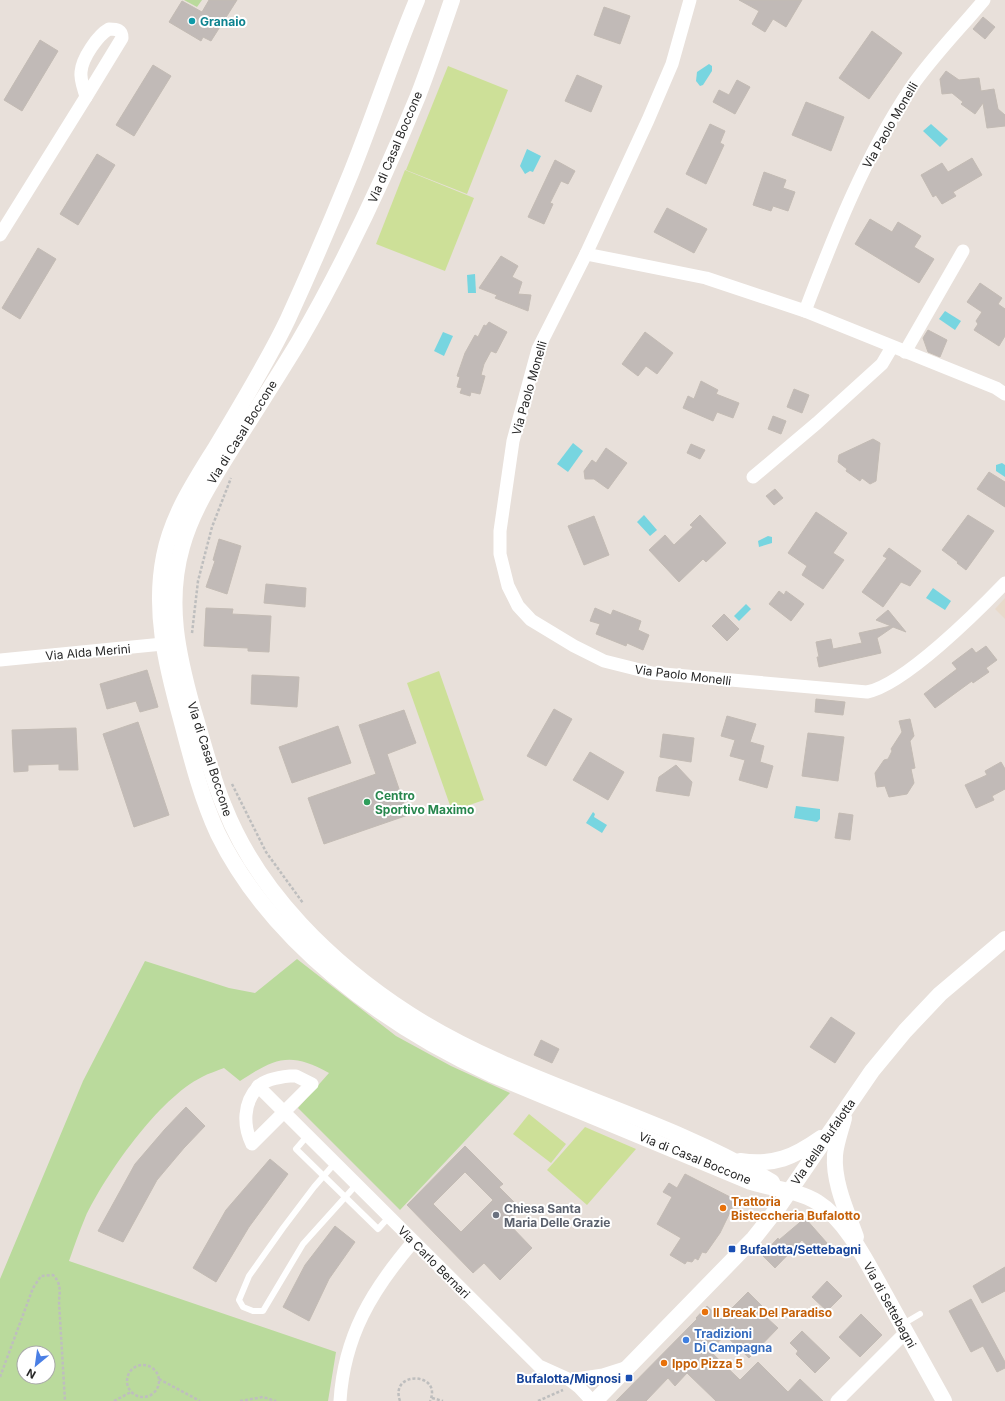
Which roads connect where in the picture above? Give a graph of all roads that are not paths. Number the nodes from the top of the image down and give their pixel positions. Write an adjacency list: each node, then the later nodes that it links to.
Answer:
1 (417, 0): 15 (street, Via di Casal Boccone)
2 (452, 0): 15 (street, Via di Casal Boccone)
3 (690, 0): 8 (street, Via Paolo Monelli)
4 (984, 0): 9 (street, Via Paolo Monelli)
5 (86, 97): 5 (street); 6 (street)
6 (0, 235)
7 (963, 251): 11 (street)
8 (586, 254): 9 (street); 14 (street, Via Paolo Monelli)
9 (805, 311): 10 (street)
10 (892, 347): 11 (street); 13 (street)
11 (905, 352): 12 (street)
12 (1005, 394)
13 (753, 477)
14 (1005, 583)
15 (177, 643): 16 (street, Via Alda Merini); 23 (street, Via di Casal Boccone); 27 (street, Via di Casal Boccone)
16 (0, 660)
17 (1005, 939): 19 (street, Via della Bufalotta)
18 (258, 1086): 20 (street, Via Carlo Bernari); 20 (street); 20 (street)
19 (847, 1106): 21 (street, Via della Bufalotta); 31 (street)
20 (284, 1112): 22 (street, Via Carlo Bernari)
21 (829, 1133): 23 (street); 27 (street, Via della Bufalotta)
22 (308, 1136): 24 (street, Via Carlo Bernari); 25 (lane)
23 (737, 1161): 27 (street, Via di Casal Boccone)
24 (335, 1163): 25 (lane); 26 (street, Via Carlo Bernari)
25 (323, 1176): 28 (lane); 28 (lane)
26 (357, 1184): 28 (lane); 29 (street, Via Carlo Bernari)
27 (789, 1192): 31 (street, Via di Settebagni); 34 (street, Via della Bufalotta)
28 (344, 1197): 29 (lane)
29 (389, 1217): 30 (street, Via Carlo Bernari)
30 (413, 1242): 35 (street, Via Carlo Bernari); 36 (street)
31 (860, 1252): 33 (street, Via di Settebagni)
32 (920, 1314): 33 (lane)
33 (904, 1329): 38 (street); 39 (street, Via di Settebagni)
34 (626, 1368): 35 (street); 37 (street, Via della Bufalotta)
35 (570, 1380): 37 (street, Via Carlo Bernari)
36 (340, 1401)
37 (594, 1401)
38 (837, 1401)
39 (944, 1401)

